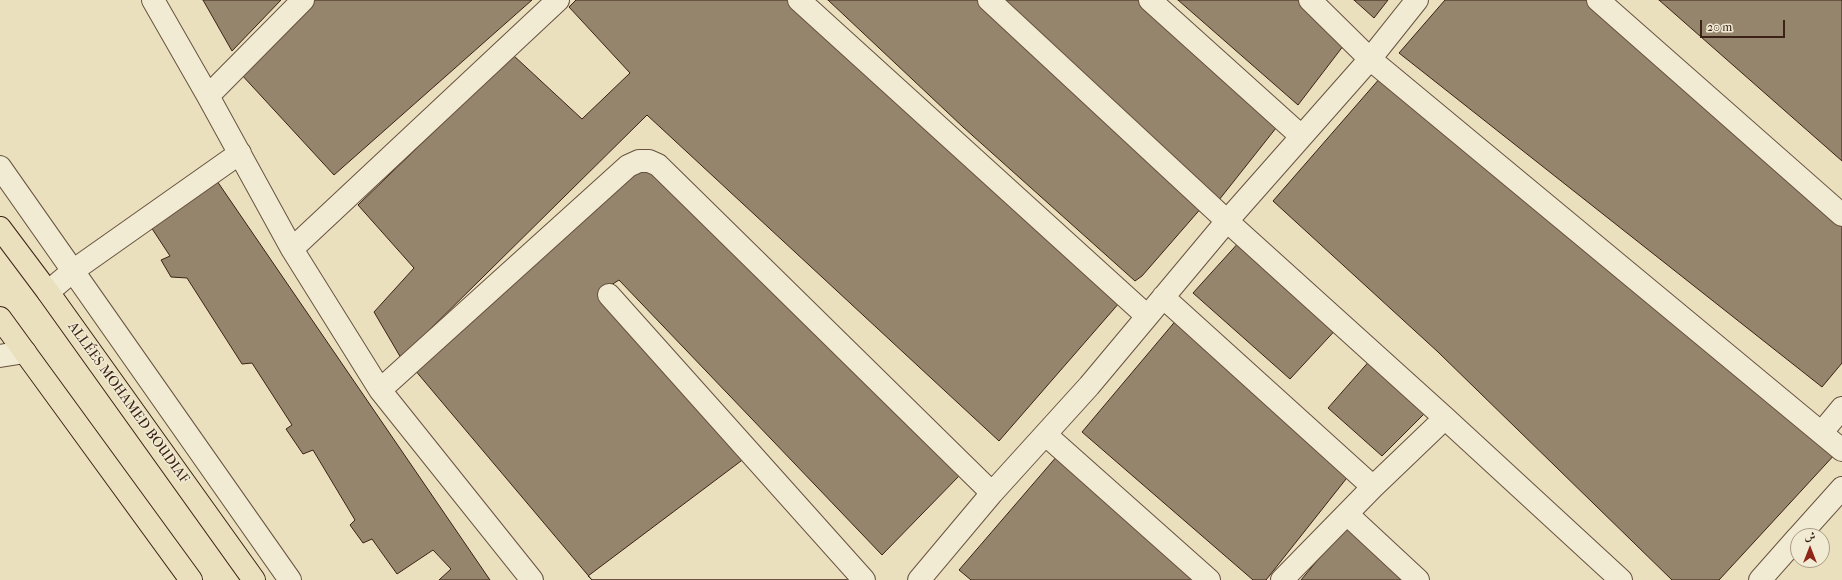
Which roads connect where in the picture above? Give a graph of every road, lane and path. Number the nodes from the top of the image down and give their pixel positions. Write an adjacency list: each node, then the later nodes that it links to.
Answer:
1 (153, 0): 11 (street)
2 (303, 0): 11 (street)
3 (558, 0): 18 (street)
4 (799, 0): 23 (street)
5 (989, 0): 16 (street)
6 (1150, 0): 12 (street)
7 (1310, 0): 10 (street)
8 (1417, 0): 10 (street)
9 (1598, 0): 15 (street)
10 (1370, 59): 12 (street); 30 (street)
11 (208, 96): 13 (street)
12 (1301, 136): 16 (street)
13 (240, 154): 18 (street); 19 (street)
14 (0, 167): 19 (street)
15 (1842, 215)
16 (1227, 221): 22 (street); 29 (street)
17 (0, 228): 20 (main road, ALLÉES MOHAMED BOUDIAF)
18 (292, 248): 27 (street)
19 (74, 270): 20 (street); 42 (street)
20 (48, 292): 41 (main road, ALLÉES MOHAMED BOUDIAF)
21 (609, 295): 44 (street)
22 (1163, 297): 23 (street); 33 (street)
23 (1147, 316): 31 (street)
24 (0, 318): 25 (main road)
25 (25, 352): 26 (street); 40 (main road)
26 (0, 356)
27 (380, 390): 35 (street); 43 (street)
28 (1842, 408): 30 (street)
29 (1445, 418): 33 (street); 48 (street)
30 (1822, 432): 32 (street)
31 (1046, 435): 35 (street); 45 (street)
32 (1842, 450)
33 (1373, 487): 36 (street)
34 (1842, 488): 37 (street)
35 (992, 493): 39 (street)
36 (1347, 514): 46 (street); 47 (street)
37 (1807, 528)
38 (1790, 547): 49 (street)
39 (923, 579)
40 (191, 580)
41 (254, 580)
42 (290, 580)
43 (532, 580)
44 (864, 580)
45 (1209, 580)
46 (1282, 580)
47 (1418, 580)
48 (1621, 580)
49 (1760, 580)

